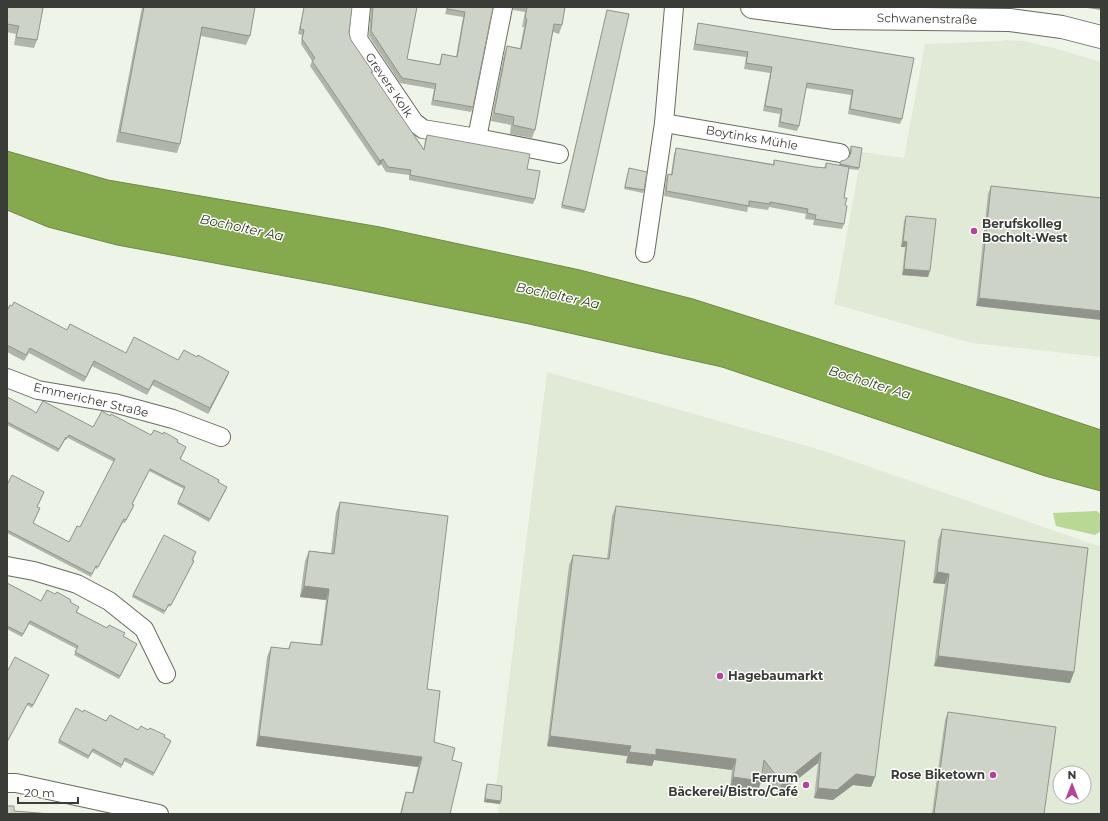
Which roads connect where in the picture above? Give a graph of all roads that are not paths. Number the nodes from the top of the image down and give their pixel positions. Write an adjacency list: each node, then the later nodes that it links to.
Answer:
1 (361, 7): 7 (street, Grevers Kolk)
2 (503, 7): 7 (street)
3 (674, 7): 6 (street)
4 (752, 7): 5 (street, Schwanenstraße)
5 (1101, 37)
6 (664, 123): 8 (street, Boytinks Mühle); 10 (street)
7 (477, 138): 9 (street, Grevers Kolk)
8 (840, 153)
9 (559, 154)
10 (646, 253)
11 (7, 378): 12 (street, Emmericher Straße)
12 (221, 437)
13 (7, 566): 14 (street)
14 (166, 674)
15 (7, 783): 16 (street)
16 (159, 814)

